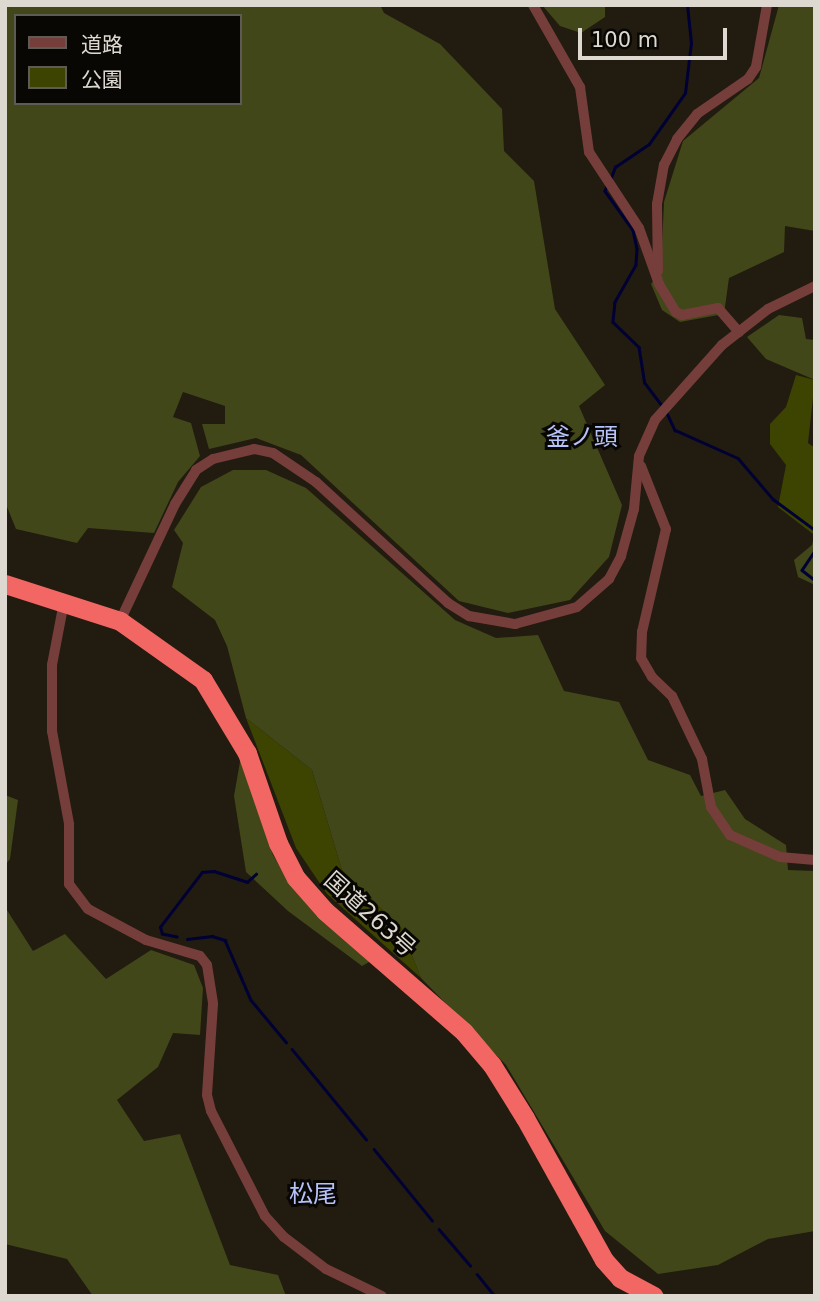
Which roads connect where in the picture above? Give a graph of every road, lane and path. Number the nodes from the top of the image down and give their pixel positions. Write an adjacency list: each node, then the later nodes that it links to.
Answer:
1 (533, 5): 3 (street)
2 (767, 5): 3 (street)
3 (659, 284): 5 (street)
4 (815, 286): 5 (street)
5 (738, 332): 6 (street)
6 (639, 456): 9 (street); 10 (street)
7 (5, 584): 8 (highway, 国道263号)
8 (64, 602): 9 (highway, 国道263号); 11 (street)
9 (120, 621): 12 (highway, 国道263号)
10 (815, 860)
11 (382, 1296)
12 (654, 1296)

